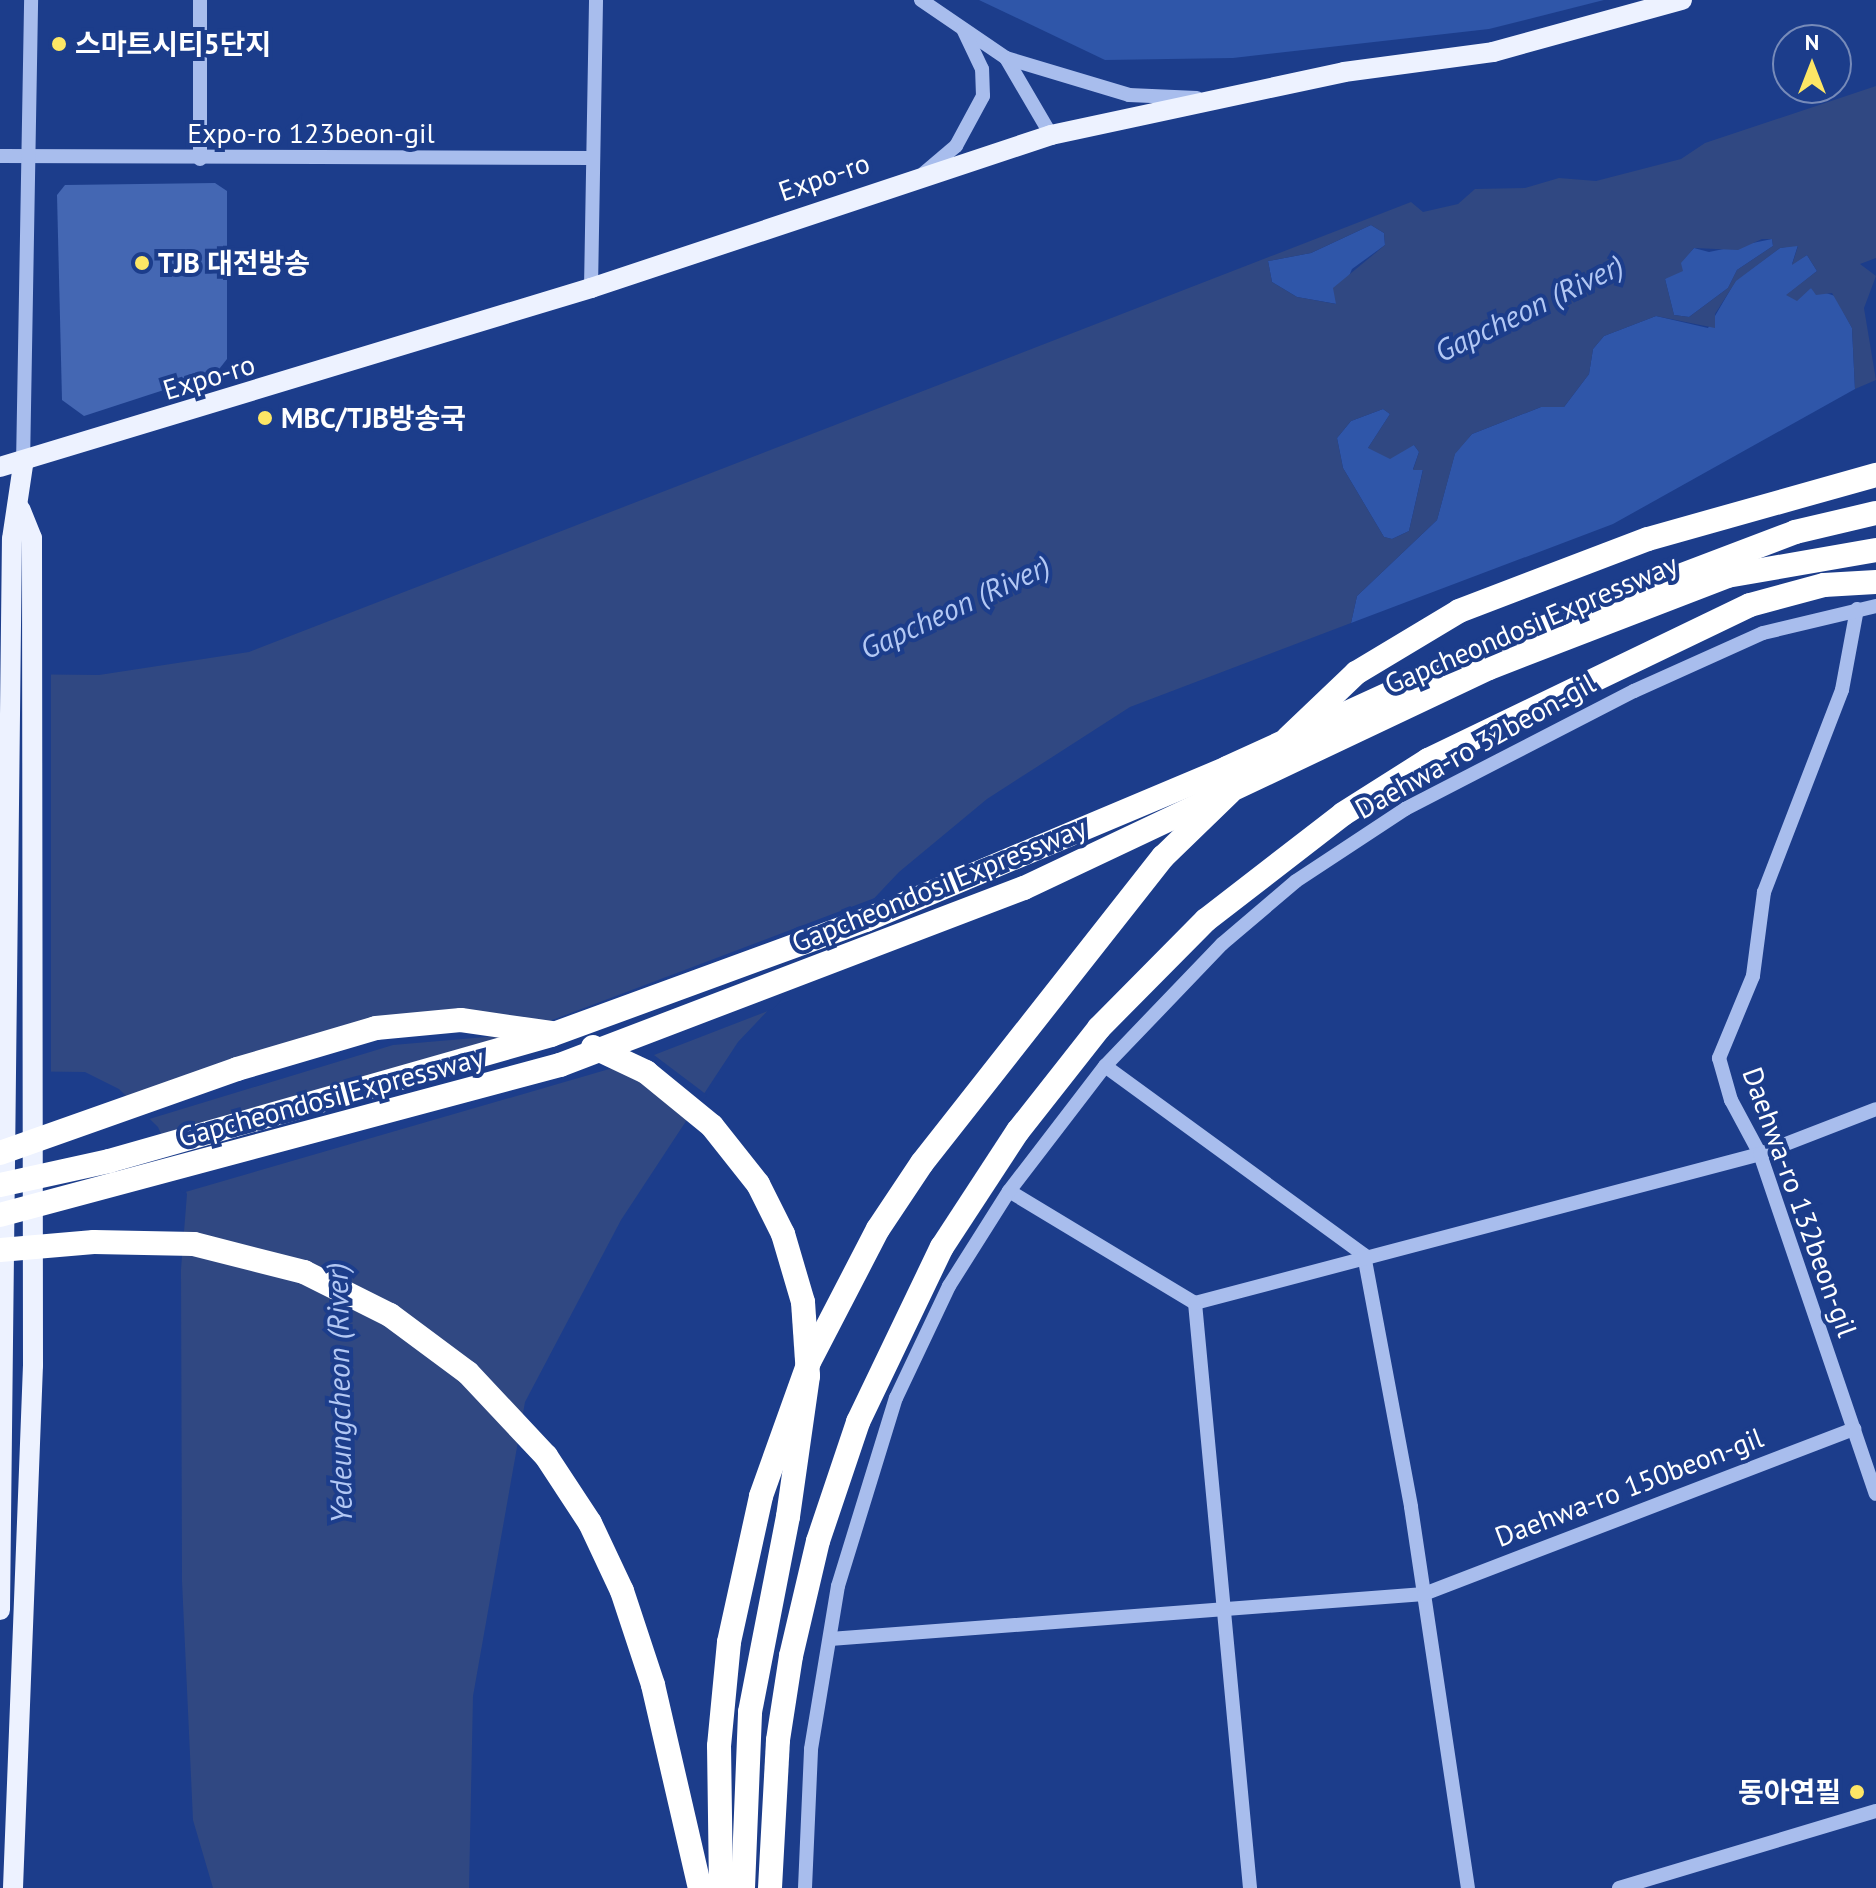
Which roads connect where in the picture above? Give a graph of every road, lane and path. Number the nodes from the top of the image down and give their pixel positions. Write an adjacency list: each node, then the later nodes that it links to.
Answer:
1 (31, 0): 11 (street)
2 (200, 0): 13 (street)
3 (596, 0): 12 (street)
4 (921, 0): 6 (street)
5 (1682, 0): 8 (main road, Expo-ro)
6 (961, 25): 7 (street); 14 (street)
7 (1006, 58): 8 (street); 9 (street)
8 (1209, 98): 9 (main road, Expo-ro)
9 (1051, 135): 14 (main road, Expo-ro)
10 (0, 156): 11 (street, Expo-ro 123beon-gil)
11 (29, 156): 13 (street, Expo-ro 123beon-gil); 16 (street)
12 (593, 158): 13 (street, Expo-ro 123beon-gil); 15 (street)
13 (200, 159)
14 (924, 173): 15 (main road, Expo-ro)
15 (591, 288): 16 (main road, Expo-ro)
16 (23, 465): 17 (main road, Expo-ro); 19 (main road)
17 (0, 467)
18 (1876, 475): 45 (highway)
19 (20, 509): 40 (main road, bridge); 43 (main road, bridge)
20 (1876, 513): 25 (highway, Gapcheondosi Expressway)
21 (1876, 550): 25 (highway, Gapcheondosi Expressway)
22 (1876, 582): 47 (highway)
23 (1876, 606): 24 (street, Daehwa-ro 32beon-gil)
24 (1857, 609): 26 (street, Daehwa-ro 32beon-gil); 29 (street, Daehwa-ro 132beon-gil)
25 (1487, 659): 30 (highway, Gapcheondosi Expressway, bridge); 32 (highway, Gapcheondosi Expressway, bridge)
26 (1105, 1066): 31 (street, Daehwa-ro 32beon-gil); 34 (street)
27 (1876, 1109): 29 (street)
28 (0, 1153): 46 (highway, bridge)
29 (1760, 1154): 34 (street); 36 (street, Daehwa-ro 132beon-gil)
30 (0, 1185)
31 (1009, 1191): 35 (street); 41 (street, Daehwa-ro 32beon-gil)
32 (0, 1215)
33 (0, 1250): 44 (highway, bridge)
34 (1364, 1255): 35 (street); 38 (street)
35 (1195, 1303): 39 (street)
36 (1854, 1429): 37 (street, Daehwa-ro 132beon-gil); 38 (street, Daehwa-ro 150beon-gil)
37 (1876, 1494)
38 (1424, 1594): 39 (street, Daehwa-ro 150beon-gil); 50 (street)
39 (1221, 1609): 41 (street, Daehwa-ro 150beon-gil); 49 (street)
40 (0, 1610)
41 (830, 1639): 48 (street, Daehwa-ro 32beon-gil)
42 (1876, 1811): 51 (street)
43 (13, 1888)
44 (700, 1888)
45 (721, 1888)
46 (743, 1888)
47 (770, 1888)
48 (805, 1888)
49 (1250, 1888)
50 (1468, 1888)
51 (1619, 1888)

